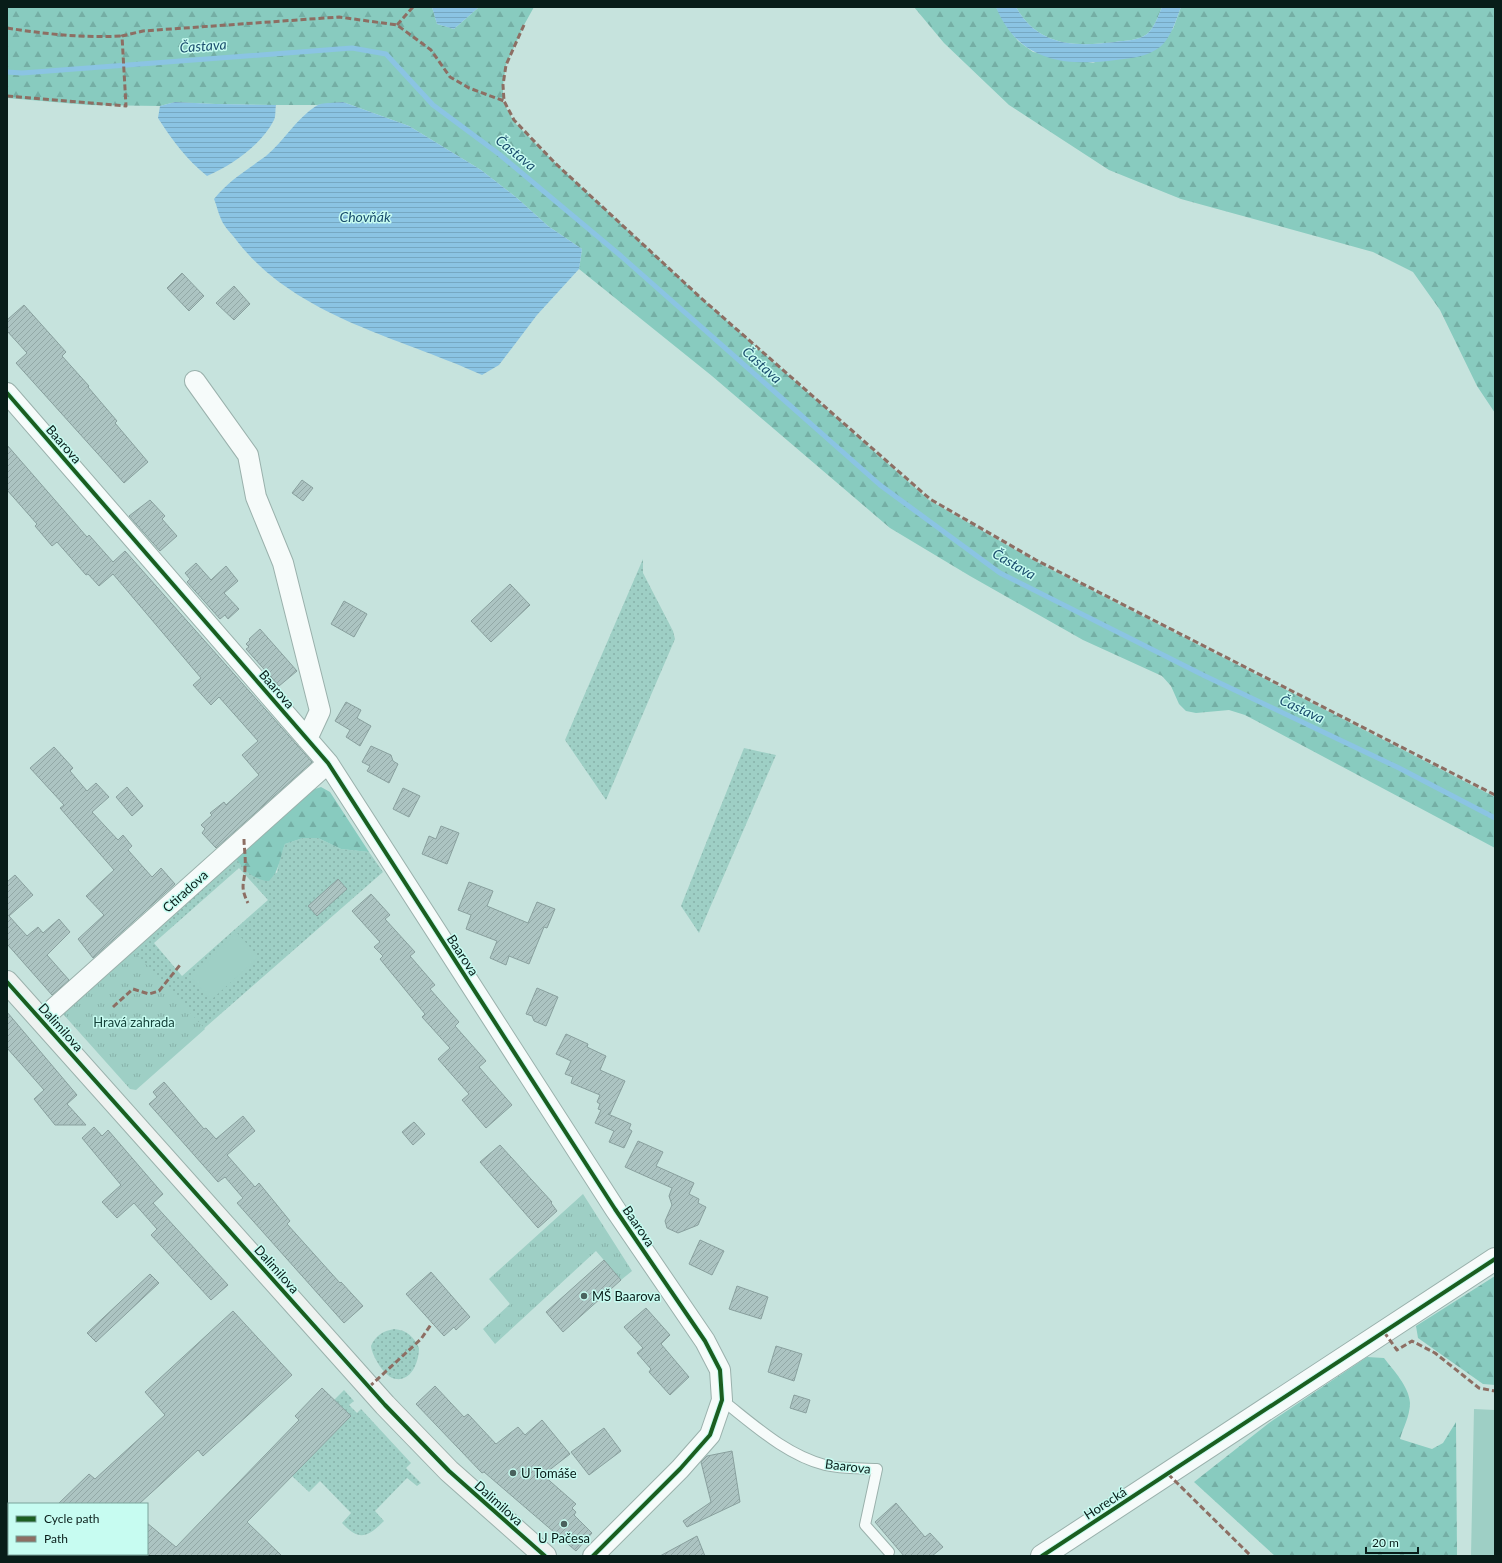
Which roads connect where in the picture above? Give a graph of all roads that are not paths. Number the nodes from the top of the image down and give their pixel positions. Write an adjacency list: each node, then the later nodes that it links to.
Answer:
1 (194, 381): 3 (street)
2 (7, 393): 3 (street, Baarova)
3 (307, 738): 4 (street, Baarova)
4 (328, 763): 6 (street, Ctiradova); 8 (street, Baarova)
5 (7, 982): 6 (main road, Dalimilova)
6 (41, 1020): 10 (main road, Dalimilova)
7 (1495, 1259): 12 (street, Horecká)
8 (722, 1400): 9 (lane, Baarova); 11 (street, Baarova)
9 (889, 1552)
10 (546, 1556)
11 (593, 1556)
12 (1042, 1556)

